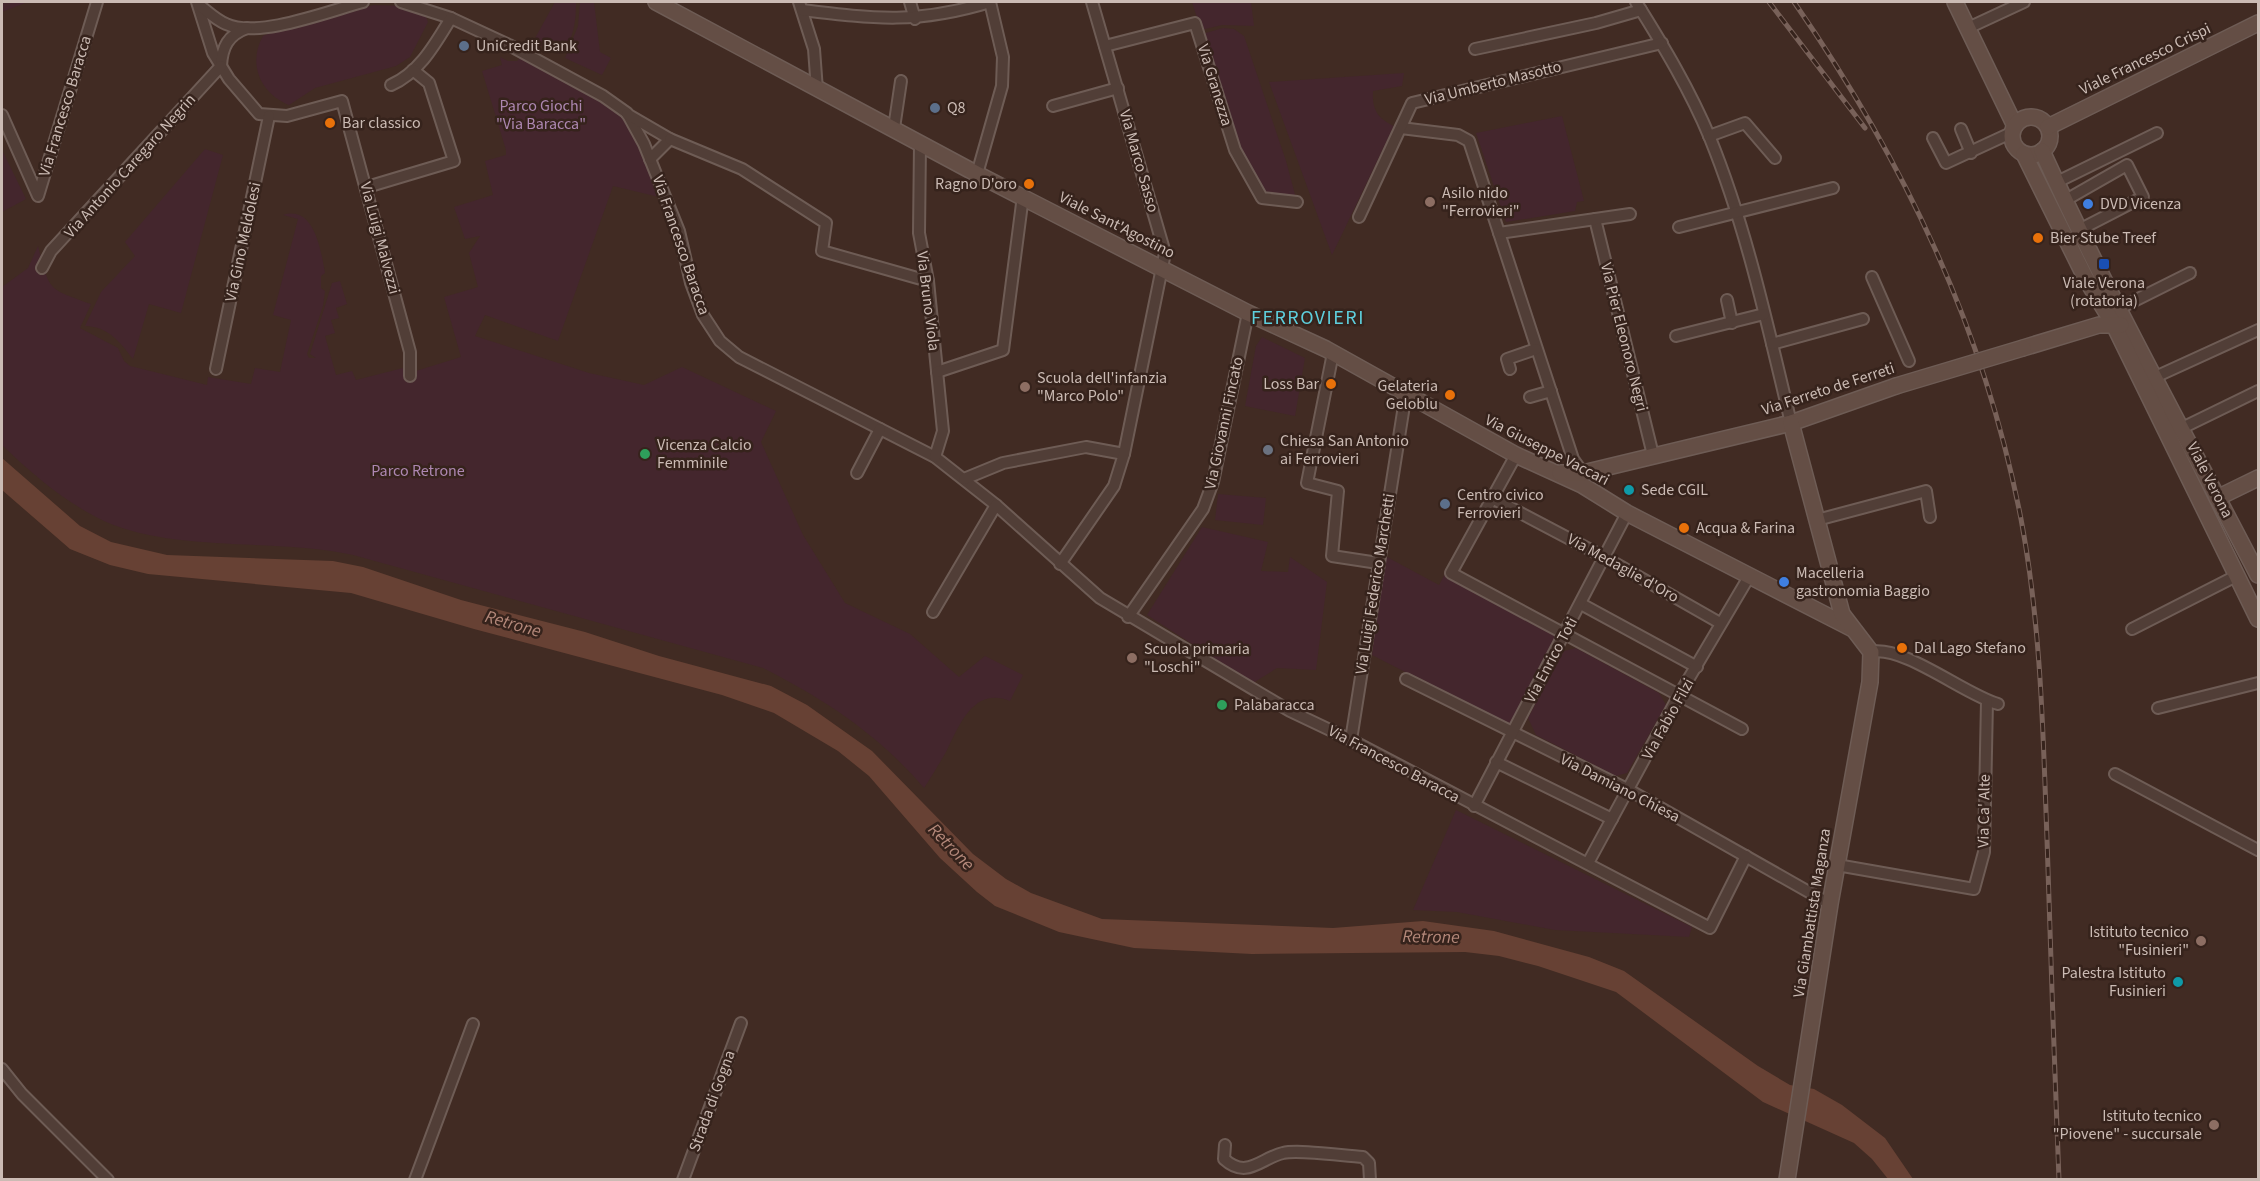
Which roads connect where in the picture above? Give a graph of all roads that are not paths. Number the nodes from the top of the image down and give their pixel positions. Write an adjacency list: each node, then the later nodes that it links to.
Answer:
1 (98, 2): 29 (street, Via Francesco Baracca)
2 (363, 2): 16 (street)
3 (401, 2): 13 (street, Via Francesco Baracca)
4 (656, 2): 26 (main road, Viale Sant'Agostino)
5 (910, 2): 14 (street)
6 (990, 2): 14 (street); 46 (street)
7 (1092, 2): 19 (street, Via Marco Sasso)
8 (1955, 2): 17 (main road)
9 (2024, 2): 17 (street)
10 (198, 3): 16 (street); 21 (street)
11 (801, 6): 14 (street); 26 (street)
12 (1638, 6): 18 (street); 20 (street)
13 (452, 18): 22 (street); 28 (street, Via Francesco Baracca)
14 (915, 19)
15 (2259, 23): 34 (main road, Viale Francesco Crispi)
16 (248, 28): 21 (street)
17 (1968, 28): 31 (main road)
18 (1662, 43): 33 (street, Via Umberto Masotto); 37 (street)
19 (1106, 46): 25 (street, Via Marco Sasso); 52 (street, Via Granezza)
20 (1475, 49)
21 (221, 66): 30 (street); 60 (street, Via Antonio Caregaro Negrin)
22 (414, 70): 24 (street); 48 (street)
23 (901, 81): 32 (street)
24 (391, 85)
25 (1118, 88): 27 (street, Via Marco Sasso); 61 (street, Via Marco Sasso)
26 (817, 90): 32 (main road, Viale Sant'Agostino)
27 (1053, 106)
28 (627, 114): 39 (street); 44 (street, Via Francesco Baracca)
29 (2, 115)
30 (269, 116): 48 (street, Via Luigi Malvezzi); 80 (street, Via Gino Meldolesi)
31 (2017, 126): 34 (main road); 42 (street); 43 (main road)
32 (894, 128): 40 (main road, Viale Sant'Agostino)
33 (1401, 128): 55 (street, Via Umberto Masotto); 59 (street)
34 (2048, 128): 41 (main road)
35 (1961, 129): 42 (street)
36 (2157, 133): 47 (street)
37 (1709, 136): 45 (street); 53 (street)
38 (1933, 138): 42 (street)
39 (670, 139): 44 (street); 65 (street)
40 (920, 144): 46 (main road, Viale Sant'Agostino); 65 (street, Via Bruno Viola)
41 (2042, 151): 43 (main road); 47 (main road)
42 (1971, 153)
43 (2024, 154): 64 (main road)
44 (650, 159): 90 (street, Via Francesco Baracca)
45 (1775, 159)
46 (977, 174): 50 (main road, Viale Sant'Agostino)
47 (2055, 183): 51 (main road)
48 (367, 187): 83 (street, Via Luigi Malvezzi)
49 (1833, 188): 53 (street)
50 (1023, 196): 61 (main road, Viale Sant'Agostino); 82 (street)
51 (2064, 201): 58 (main road); 58 (street)
52 (1297, 202)
53 (1735, 212): 57 (street); 68 (street)
54 (1630, 214): 56 (street)
55 (1359, 217)
56 (1595, 219): 59 (street); 94 (street, Via Pier Eleonoro Negri)
57 (1679, 227)
58 (2079, 230): 69 (main road)
59 (1499, 233): 76 (street)
60 (42, 268)
61 (1164, 269): 67 (main road, Viale Sant'Agostino); 92 (street, Via Marco Sasso)
62 (2190, 273): 69 (street)
63 (1872, 277): 79 (street)
64 (2086, 279): 69 (main road); 73 (main road)
65 (928, 281): 82 (street, Via Bruno Viola)
66 (1727, 300): 71 (street)
67 (1248, 313): 77 (main road, Viale Sant'Agostino); 117 (street, Via Giovanni Fincato)
68 (1764, 314): 71 (street); 75 (street)
69 (2116, 316): 73 (main road, Via Ferreto de Ferreti); 78 (main road)
70 (1863, 320): 75 (street)
71 (1732, 323): 74 (street)
72 (2259, 330): 84 (street)
73 (2076, 332): 78 (main road, Viale Verona); 89 (main road, Via Ferreto de Ferreti, bridge)
74 (1676, 336)
75 (1772, 344): 89 (street)
76 (1536, 350): 81 (street); 85 (street)
77 (1329, 351): 87 (main road, Via Giuseppe Vaccari); 108 (street)
78 (2134, 355): 84 (main road, Viale Verona); 111 (main road, Viale Verona)
79 (1909, 361)
80 (216, 369)
81 (1510, 369)
82 (937, 372): 95 (street, Via Bruno Viola)
83 (410, 376)
84 (2153, 378): 91 (main road, Viale Verona)
85 (1551, 391): 88 (street); 100 (street)
86 (2259, 391): 91 (street)
87 (1406, 393): 93 (main road, Via Giuseppe Vaccari); 108 (street, Via Luigi Federico Marchetti)
88 (1530, 397)
89 (1791, 423): 94 (main road, Via Ferreto de Ferreti); 106 (main road)
90 (880, 429): 95 (street, Via Francesco Baracca); 96 (street)
91 (2180, 429): 102 (main road, Viale Verona)
92 (1124, 454): 99 (street); 109 (street, Via Marco Sasso)
93 (1516, 455): 97 (main road, Via Giuseppe Vaccari); 101 (street)
94 (1653, 455): 100 (main road, Via Ferreto de Ferreti)
95 (935, 457): 99 (street, Via Francesco Baracca)
96 (857, 473)
97 (1557, 473): 100 (main road, Via Ferreto de Ferreti)
98 (2259, 478): 102 (main road)
99 (964, 479): 103 (street, Via Francesco Baracca)
100 (1583, 479): 104 (main road, Via Giuseppe Vaccari)
101 (1492, 498): 107 (street, Via Medaglie d'Oro); 122 (street)
102 (2217, 498): 112 (main road, Viale Verona)
103 (996, 505): 109 (street, Via Francesco Baracca); 116 (street)
104 (1627, 513): 107 (street, Via Enrico Toti); 110 (main road, Via Giuseppe Vaccari)
105 (1930, 517): 106 (street)
106 (1817, 519): 113 (main road)
107 (1606, 558): 114 (street, Via Enrico Toti); 119 (street, Via Medaglie d'Oro)
108 (1378, 563): 131 (street, Via Luigi Federico Marchetti)
109 (1060, 564): 117 (street, Via Francesco Baracca)
110 (1750, 575): 115 (main road, Via Giuseppe Vaccari); 119 (street, Via Fabio Filzi)
111 (2238, 575): 118 (main road, Viale Verona); 121 (street)
112 (2259, 575)
113 (1834, 588): 115 (main road); 120 (main road)
114 (1581, 604): 122 (street, Via Enrico Toti); 124 (street)
115 (1819, 609): 120 (main road, Via Giuseppe Vaccari)
116 (933, 612)
117 (1128, 617): 131 (street, Via Francesco Baracca)
118 (2259, 619)
119 (1720, 623): 124 (street, Via Fabio Filzi)
120 (1851, 628): 123 (main road)
121 (2132, 629)
122 (1565, 633): 127 (street); 130 (street, Via Enrico Toti)
123 (1871, 652): 140 (main road, Via Giambattista Maganza); 140 (street, Via Ca' Alte)
124 (1696, 667): 127 (street, Via Fabio Filzi)
125 (1406, 679): 130 (street, Via Damiano Chiesa)
126 (2259, 683): 128 (street)
127 (1679, 695): 129 (street); 134 (street, Via Fabio Filzi)
128 (2158, 708)
129 (1742, 729)
130 (1512, 734): 132 (street, Via Enrico Toti); 134 (street, Via Damiano Chiesa)
131 (1351, 740): 135 (street, Via Francesco Baracca)
132 (1496, 762): 135 (street, Via Enrico Toti); 136 (street)
133 (2115, 774): 137 (street)
134 (1629, 790): 136 (street, Via Fabio Filzi); 138 (street, Via Damiano Chiesa)
135 (1474, 806): 139 (street, Via Francesco Baracca)
136 (1612, 819): 139 (street, Via Fabio Filzi)
137 (2259, 850)
138 (1746, 856): 139 (street, Via Francesco Baracca); 141 (street, Via Damiano Chiesa)
139 (1587, 863)
140 (1837, 865): 141 (main road, Via Giambattista Maganza)
141 (1830, 904): 150 (main road, Via Giambattista Maganza)
142 (741, 1023): 148 (street, Strada di Gogna)
143 (473, 1024): 147 (street)
144 (2, 1069): 146 (street)
145 (1225, 1144): 149 (street)
146 (108, 1179)
147 (415, 1179)
148 (683, 1179)
149 (1370, 1179)
150 (1787, 1179)

